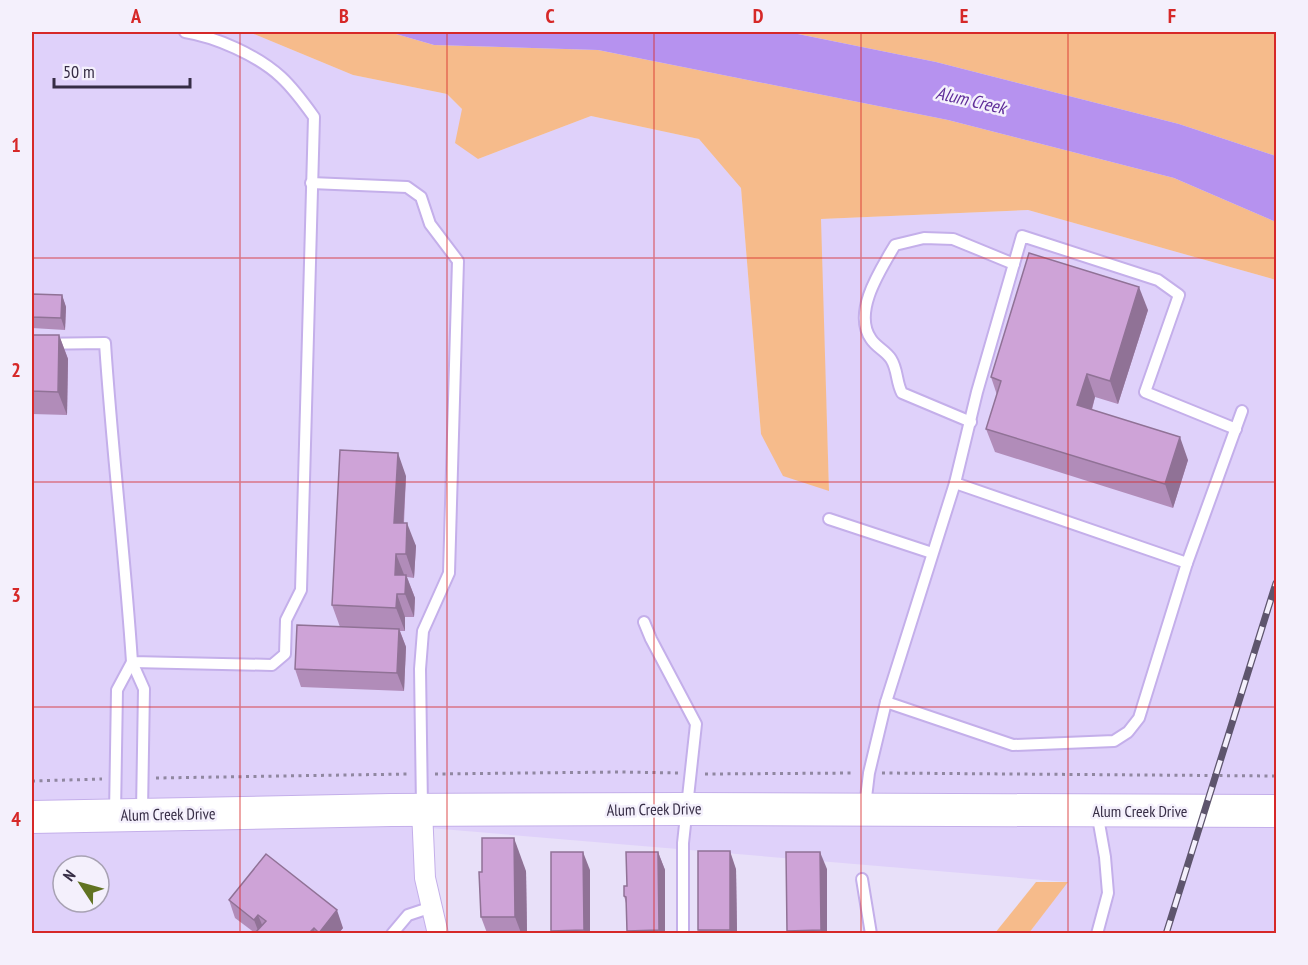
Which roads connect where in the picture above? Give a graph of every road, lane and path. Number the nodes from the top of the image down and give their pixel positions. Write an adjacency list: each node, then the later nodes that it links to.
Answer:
1 (185, 32): 2 (lane)
2 (311, 183): 13 (lane); 16 (lane)
3 (1014, 264): 6 (lane); 6 (lane); 7 (lane)
4 (32, 344): 13 (lane)
5 (1242, 411): 7 (lane)
6 (971, 422): 8 (lane)
7 (1236, 429): 11 (lane)
8 (956, 483): 10 (lane); 11 (lane)
9 (829, 519): 10 (lane)
10 (932, 553): 14 (lane)
11 (1187, 563): 14 (lane)
12 (644, 622): 17 (lane)
13 (132, 662): 19 (lane); 20 (lane)
14 (886, 702): 15 (lane)
15 (869, 773): 17 (path); 18 (path); 24 (lane)
16 (421, 774): 17 (path); 19 (path); 23 (lane)
17 (690, 774): 22 (lane)
18 (1276, 776)
19 (143, 778): 27 (lane)
20 (116, 779): 21 (path); 27 (lane)
21 (32, 781)
22 (686, 809): 23 (main road, Alum Creek Drive); 24 (main road, Alum Creek Drive); 33 (lane)
23 (422, 810): 27 (main road, Alum Creek Drive); 30 (street)
24 (864, 810): 26 (main road, Alum Creek Drive)
25 (1276, 811): 26 (main road, Alum Creek Drive)
26 (1097, 812): 35 (lane)
27 (128, 815): 28 (main road, Alum Creek Drive)
28 (32, 818)
29 (862, 879): 34 (lane)
30 (432, 907): 31 (lane); 32 (street)
31 (392, 933)
32 (438, 933)
33 (683, 933)
34 (871, 933)
35 (1097, 933)

